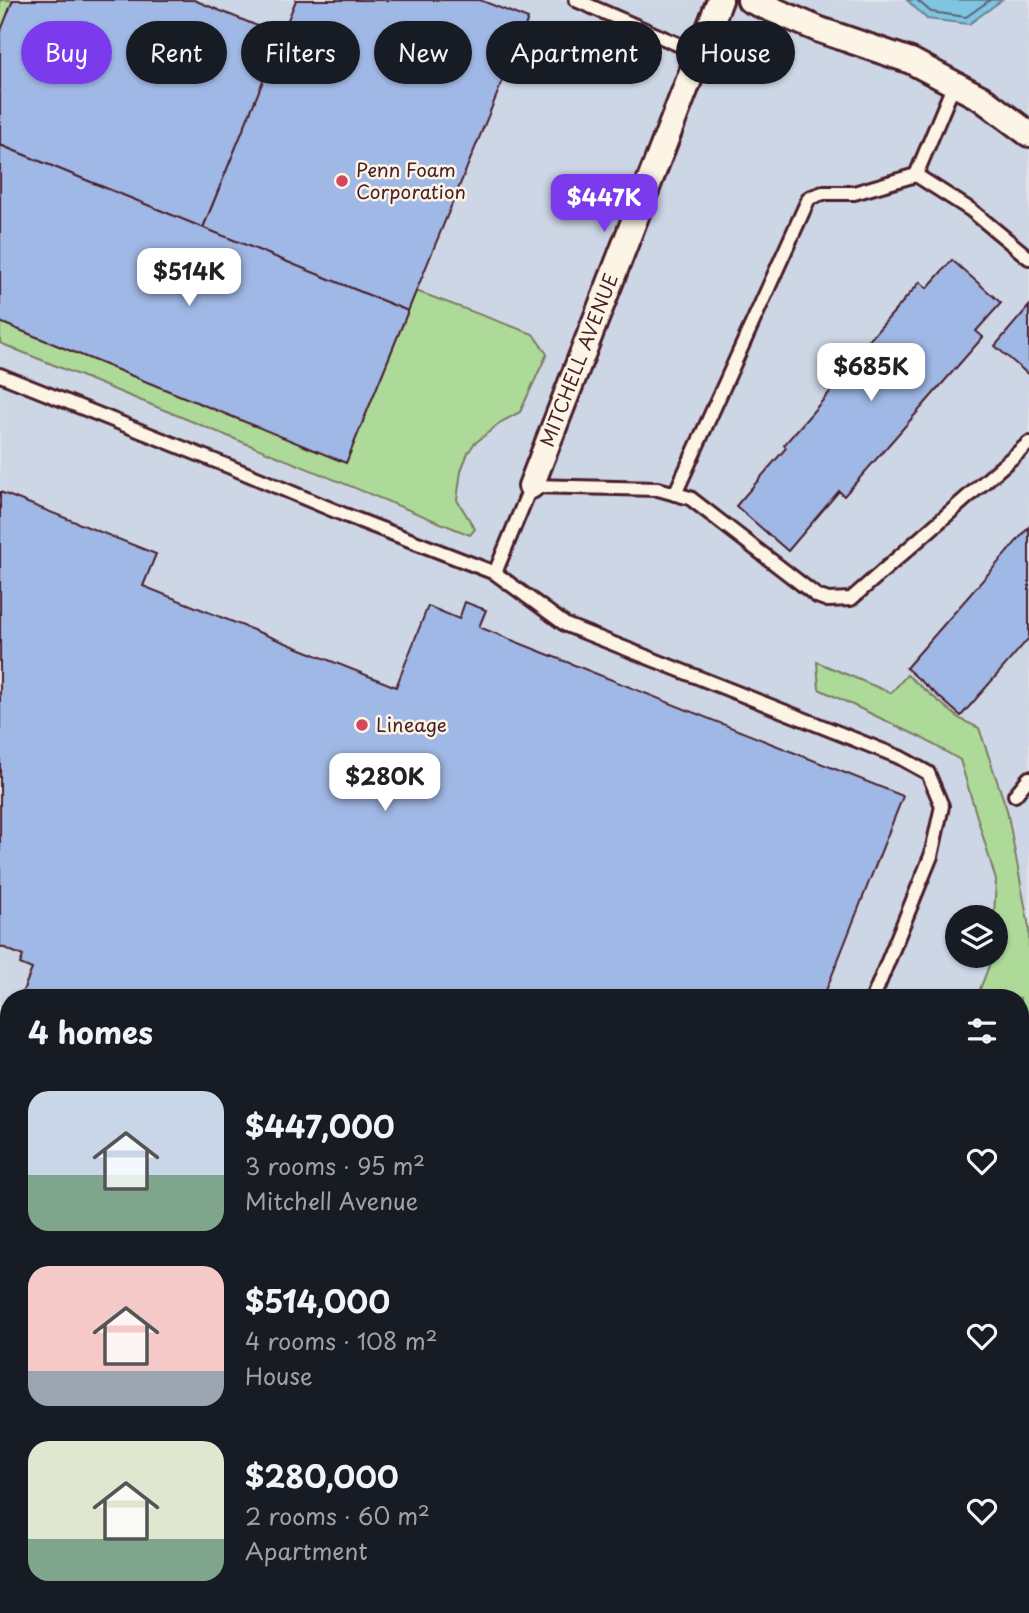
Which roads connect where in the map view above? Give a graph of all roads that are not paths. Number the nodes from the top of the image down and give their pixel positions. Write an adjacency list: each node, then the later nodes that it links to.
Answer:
1 (576, 0): 5 (lane)
2 (720, 0): 4 (street, MITCHELL AVENUE)
3 (750, 0): 7 (street)
4 (711, 21)
5 (676, 43)
6 (686, 84): 13 (street, MITCHELL AVENUE)
7 (954, 84): 8 (street); 9 (lane)
8 (1029, 134)
9 (916, 175): 10 (lane); 14 (lane)
10 (1029, 258)
11 (0, 375): 15 (lane)
12 (1029, 443): 14 (lane)
13 (531, 486): 14 (lane); 15 (lane)
14 (675, 494)
15 (495, 573): 18 (lane)
16 (1029, 778): 17 (lane)
17 (1015, 795)
18 (877, 989)

